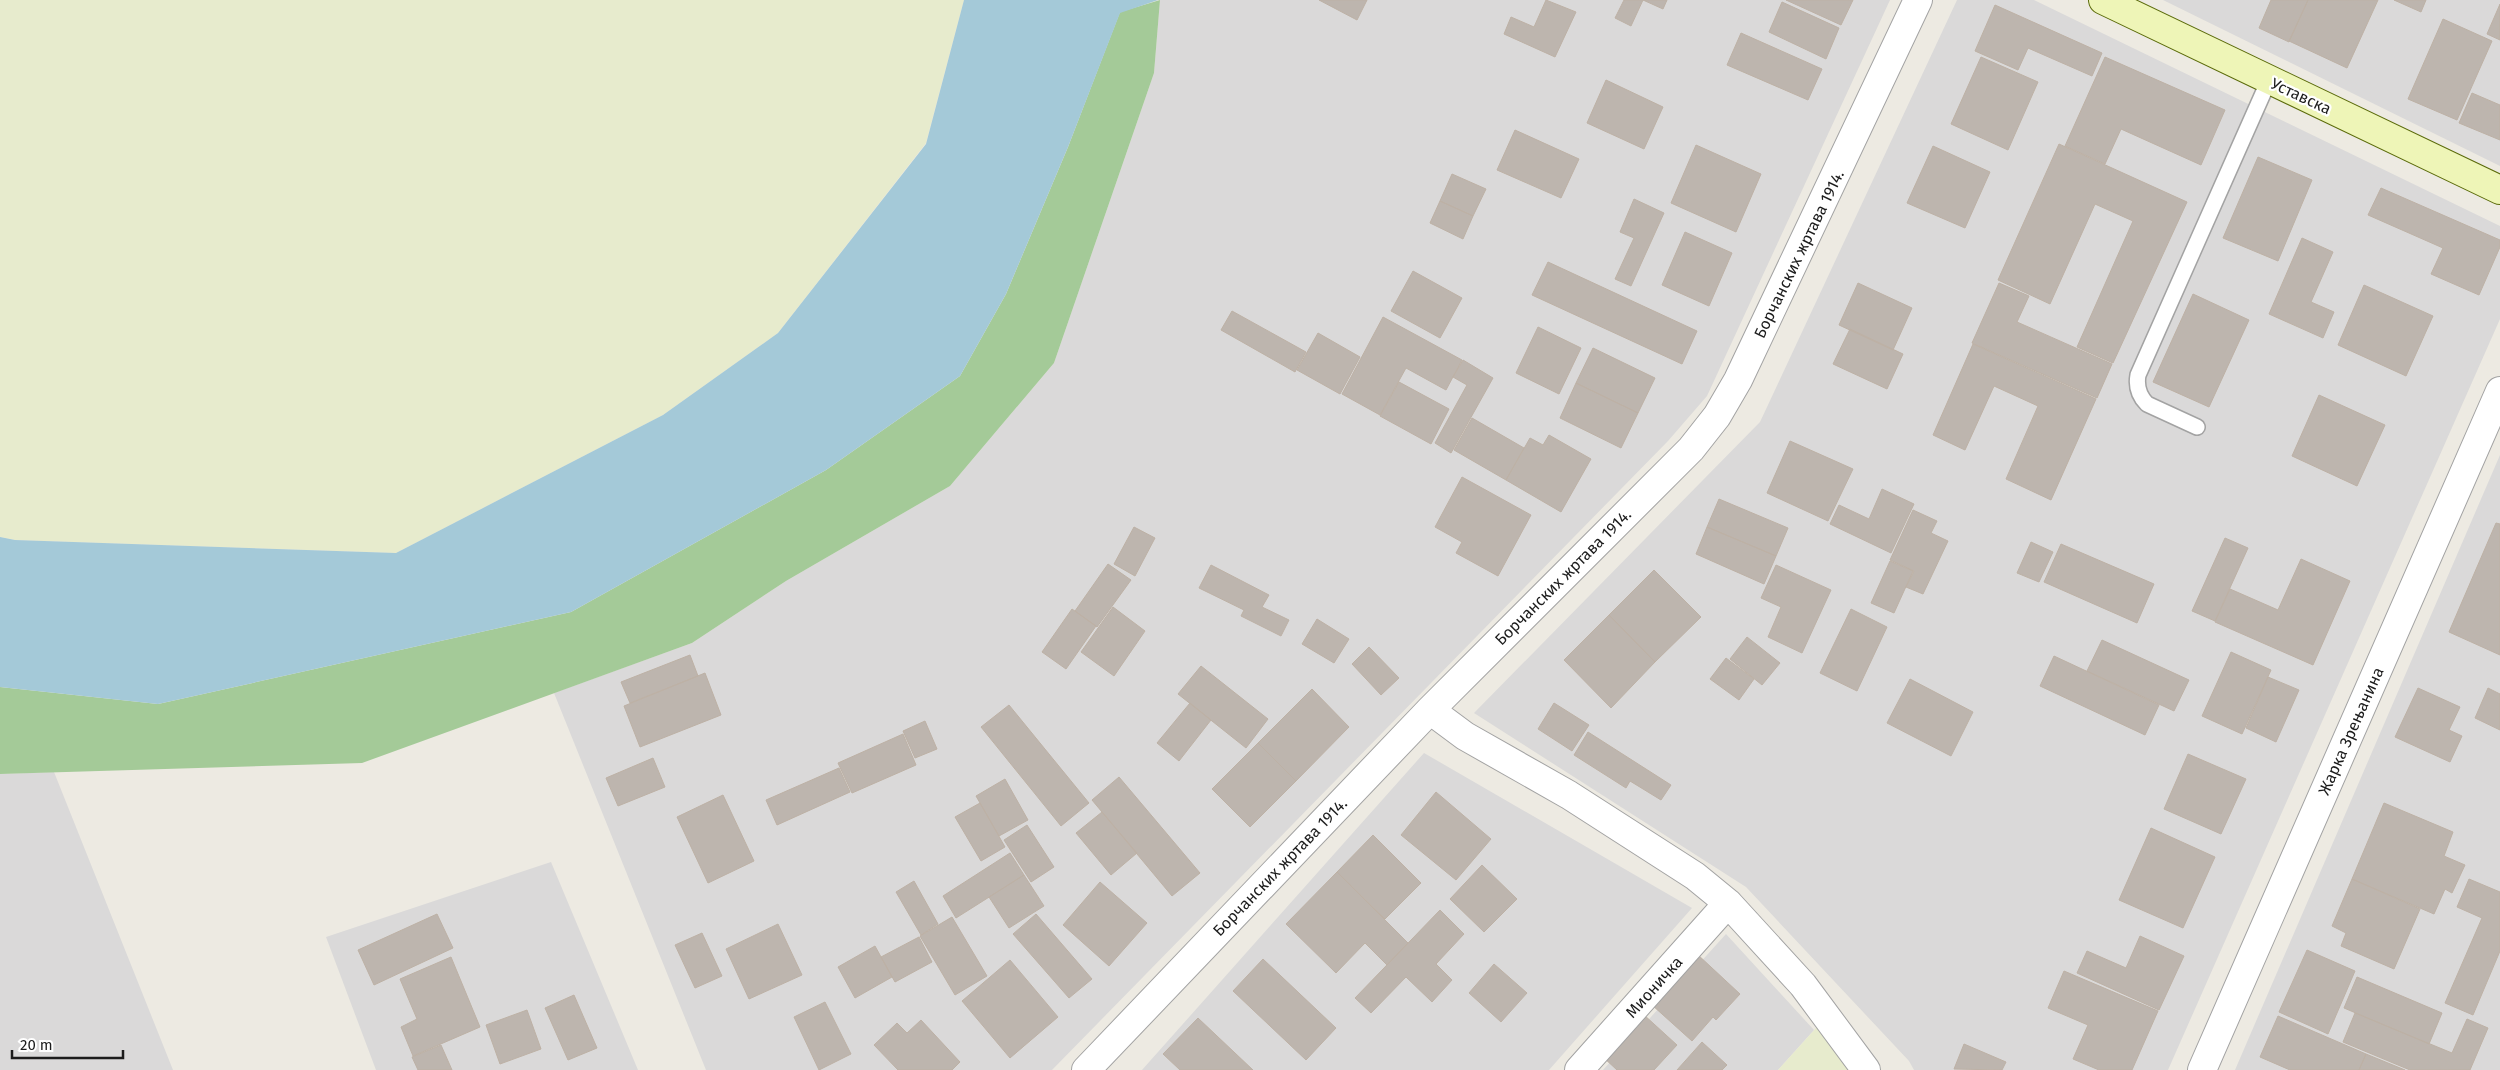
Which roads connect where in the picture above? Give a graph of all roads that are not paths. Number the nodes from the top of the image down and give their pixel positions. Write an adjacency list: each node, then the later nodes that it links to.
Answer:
1 (1918, 0): 7 (street, Борчанских жртава 1914.)
2 (2103, 0): 3 (street, Уставска)
3 (2270, 80): 4 (street, Уставска); 6 (lane)
4 (2500, 190)
5 (2500, 391): 12 (street, Жарка Зрењанина)
6 (2197, 427)
7 (1430, 710): 8 (street); 9 (street, Борчанских жртава 1914.)
8 (1728, 903): 10 (street, Мионичка); 11 (street)
9 (1086, 1070)
10 (1579, 1070)
11 (1866, 1070)
12 (2202, 1070)

